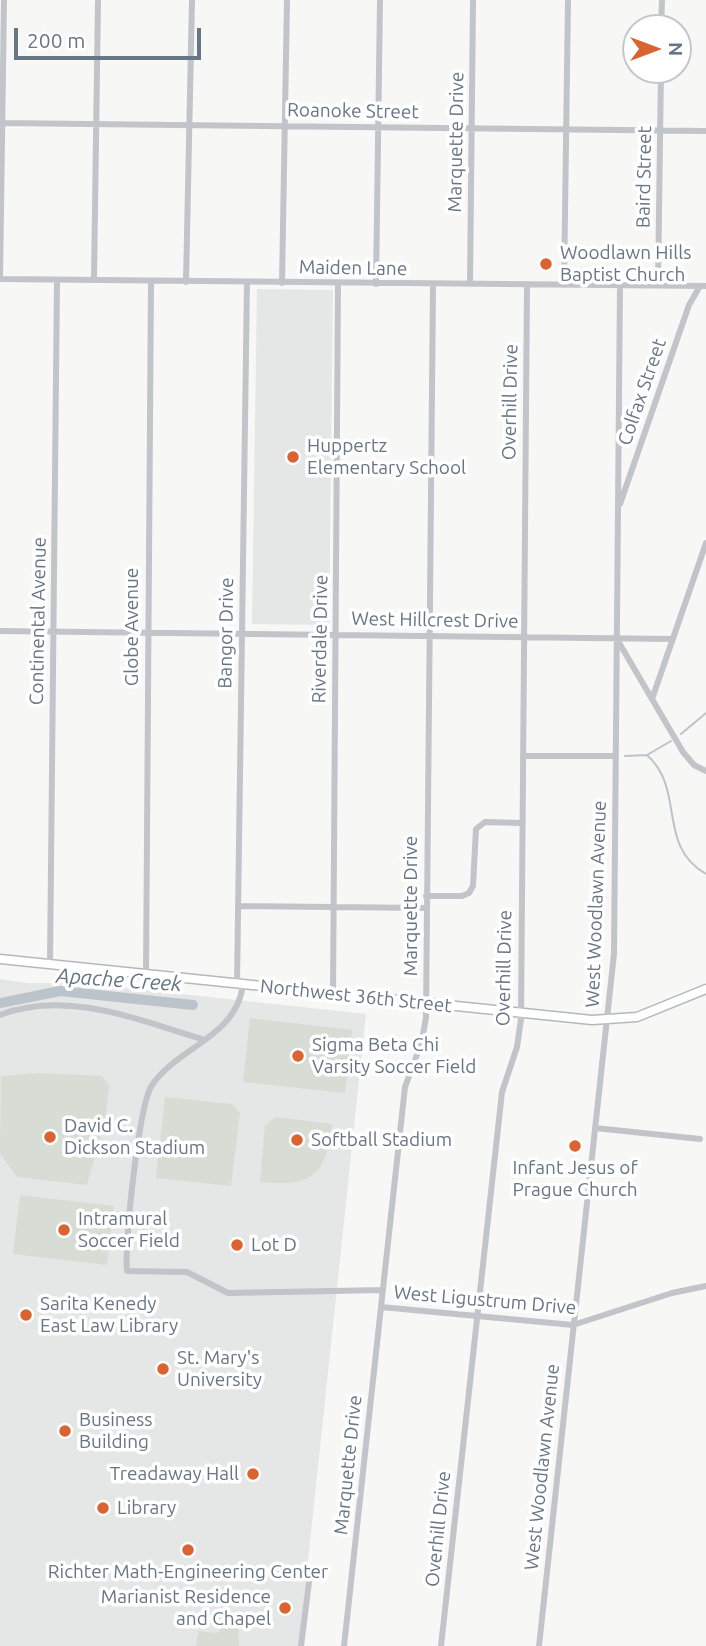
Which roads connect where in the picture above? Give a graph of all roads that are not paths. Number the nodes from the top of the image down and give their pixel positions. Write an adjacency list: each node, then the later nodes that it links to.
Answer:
1 (4, 0): 9 (street)
2 (98, 0): 10 (street)
3 (192, 0): 11 (street)
4 (286, 0): 12 (street)
5 (380, 0): 13 (street)
6 (473, 0): 14 (street, Marquette Drive)
7 (568, 0): 15 (street)
8 (661, 84): 16 (street, Baird Street)
9 (1, 123): 10 (street, Roanoke Street); 18 (street)
10 (97, 124): 11 (street, Roanoke Street); 20 (street)
11 (190, 125): 12 (street, Roanoke Street); 22 (street)
12 (285, 126): 13 (street, Roanoke Street); 24 (street)
13 (378, 127): 14 (street, Roanoke Street); 26 (street)
14 (472, 128): 15 (street, Roanoke Street); 27 (street, Marquette Drive)
15 (566, 129): 16 (street, Roanoke Street); 30 (street)
16 (660, 130): 17 (street, Roanoke Street); 32 (street, Baird Street)
17 (706, 131)
18 (0, 279): 19 (street, Maiden Lane)
19 (57, 280): 20 (street, Maiden Lane); 37 (street, Continental Avenue)
20 (94, 280): 21 (street, Maiden Lane)
21 (151, 281): 22 (street, Maiden Lane); 38 (street, Globe Avenue)
22 (186, 282): 23 (street, Maiden Lane)
23 (247, 282): 24 (street, Maiden Lane); 39 (street, Bangor Drive)
24 (282, 283): 25 (street, Maiden Lane)
25 (338, 284): 26 (street, Maiden Lane); 40 (street, Riverdale Drive)
26 (376, 284): 28 (street, Maiden Lane)
27 (470, 284): 28 (street, Maiden Lane); 29 (street, Maiden Lane)
28 (433, 285): 41 (street, Marquette Drive)
29 (527, 285): 30 (street, Maiden Lane); 42 (street, Overhill Drive)
30 (564, 285): 31 (street, Maiden Lane)
31 (620, 285): 32 (street, Maiden Lane); 34 (street, West Woodlawn Avenue)
32 (657, 285): 33 (street, Maiden Lane)
33 (703, 286): 34 (street, Colfax Street)
34 (619, 509): 43 (street, West Woodlawn Avenue)
35 (706, 542): 44 (street)
36 (0, 631): 37 (street, West Hillcrest Drive)
37 (54, 632): 38 (street, West Hillcrest Drive); 55 (street, Continental Avenue)
38 (147, 633): 39 (street, West Hillcrest Drive); 56 (street, Globe Avenue)
39 (242, 634): 40 (street, West Hillcrest Drive); 51 (street, Bangor Drive)
40 (337, 635): 41 (street, West Hillcrest Drive); 52 (street, Riverdale Drive)
41 (429, 637): 42 (street, West Hillcrest Drive); 50 (street, Marquette Drive)
42 (524, 637): 43 (street, West Hillcrest Drive); 46 (street, Overhill Drive)
43 (617, 639): 44 (street, West Hillcrest Drive); 45 (street); 47 (street, West Woodlawn Avenue)
44 (673, 639): 45 (street)
45 (652, 699): 48 (street)
46 (523, 756): 47 (street); 49 (street, Overhill Drive)
47 (616, 756): 63 (street, West Woodlawn Avenue)
48 (706, 771)
49 (521, 823): 50 (street); 61 (street, Overhill Drive)
50 (426, 896): 53 (street, Marquette Drive)
51 (238, 906): 52 (street); 57 (street, Bangor Drive)
52 (332, 907): 53 (street); 59 (street, Riverdale Drive)
53 (426, 908): 60 (street, Marquette Drive)
54 (0, 959): 55 (main road, Northwest 36th Street)
55 (50, 964): 56 (main road, Northwest 36th Street)
56 (146, 974): 57 (main road, Northwest 36th Street)
57 (240, 984): 59 (main road, Northwest 36th Street); 64 (street, Bangor Drive)
58 (706, 989): 63 (main road, Northwest 36th Street)
59 (333, 994): 60 (main road, Northwest 36th Street)
60 (426, 1002): 61 (main road, Northwest 36th Street); 68 (street, Marquette Drive)
61 (521, 1012): 63 (main road, Northwest 36th Street); 70 (street, Overhill Drive)
62 (0, 1015): 64 (street)
63 (607, 1020): 65 (street, West Woodlawn Avenue)
64 (205, 1040): 68 (street, Bangor Drive)
65 (595, 1128): 66 (street); 71 (street, West Woodlawn Avenue)
66 (700, 1139)
67 (706, 1286): 71 (street, West Ligustrum Drive)
68 (383, 1290): 69 (street, Marquette Drive)
69 (381, 1307): 70 (street, West Ligustrum Drive); 74 (street, Marquette Drive)
70 (477, 1317): 71 (street, West Ligustrum Drive); 75 (street, Overhill Drive)
71 (573, 1325): 76 (street, West Woodlawn Avenue)
72 (309, 1582): 73 (street)
73 (301, 1646)
74 (344, 1646)
75 (441, 1646)
76 (539, 1646)

